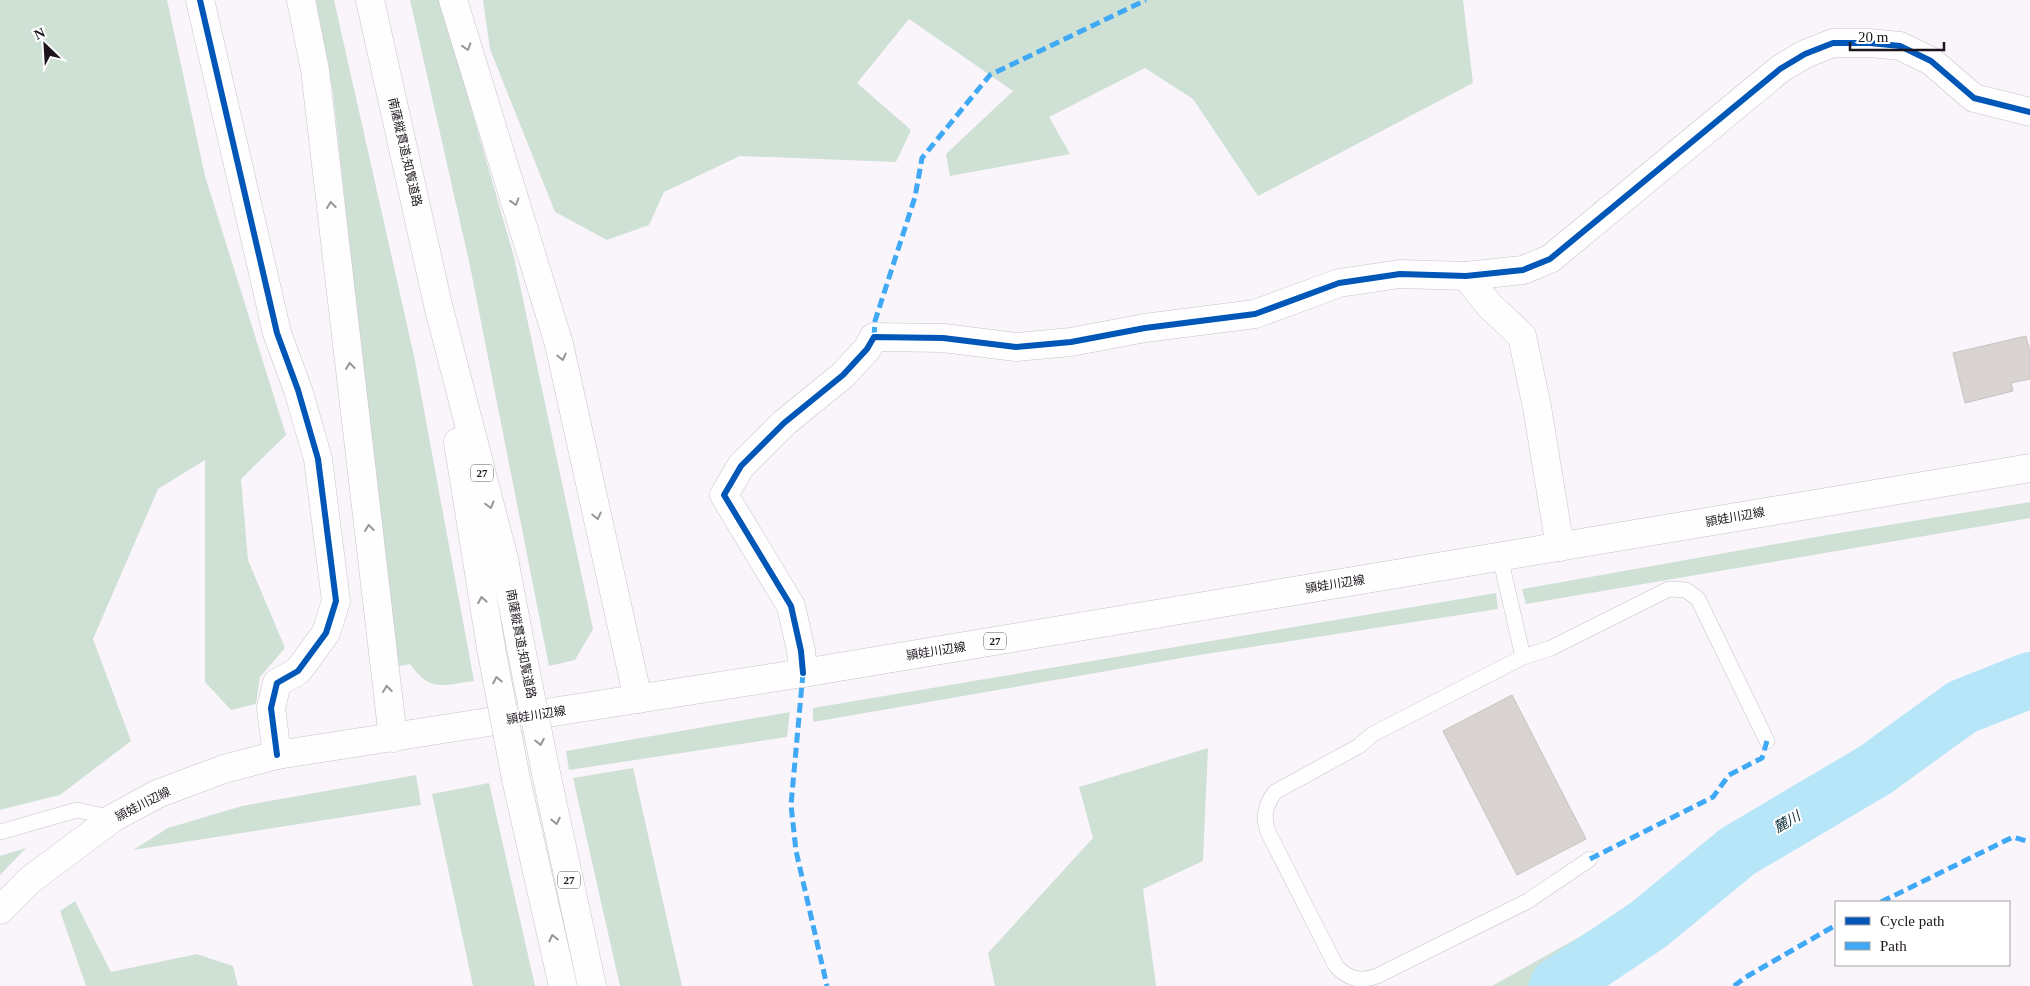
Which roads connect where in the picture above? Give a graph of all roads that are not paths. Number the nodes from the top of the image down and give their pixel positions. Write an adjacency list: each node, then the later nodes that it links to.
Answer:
1 (200, 0): 16 (main road)
2 (301, 0): 14 (main road, one-way to 2)
3 (370, 0): 7 (main road, 南薩縦貫道;知覧道路 / 27)
4 (452, 0): 13 (main road, one-way to 13)
5 (2030, 112): 6 (main road)
6 (1466, 276): 9 (main road); 12 (main road)
7 (438, 305): 21 (main road, 南薩縦貫道;知覧道路 / 27, one-way to 7, bridge); 22 (main road, 南薩縦貫道;知覧道路 / 27, one-way to 22, bridge)
8 (2030, 468): 9 (main road, 頴娃川辺線 / 27)
9 (1560, 547): 10 (main road, 頴娃川辺線 / 27)
10 (1500, 557): 11 (lane); 12 (main road, 頴娃川辺線 / 27)
11 (1523, 657): 15 (lane); 19 (lane)
12 (803, 673): 13 (main road, 頴娃川辺線 / 27)
13 (638, 699): 14 (main road, 頴娃川辺線 / 27)
14 (393, 738): 16 (main road, 頴娃川辺線 / 27)
15 (1768, 741)
16 (276, 755): 17 (main road, 頴娃川辺線 / 27)
17 (113, 818): 18 (lane); 20 (main road, 頴娃川辺線 / 27)
18 (0, 832)
19 (1590, 859)
20 (0, 910)
21 (563, 986)
22 (592, 986)

